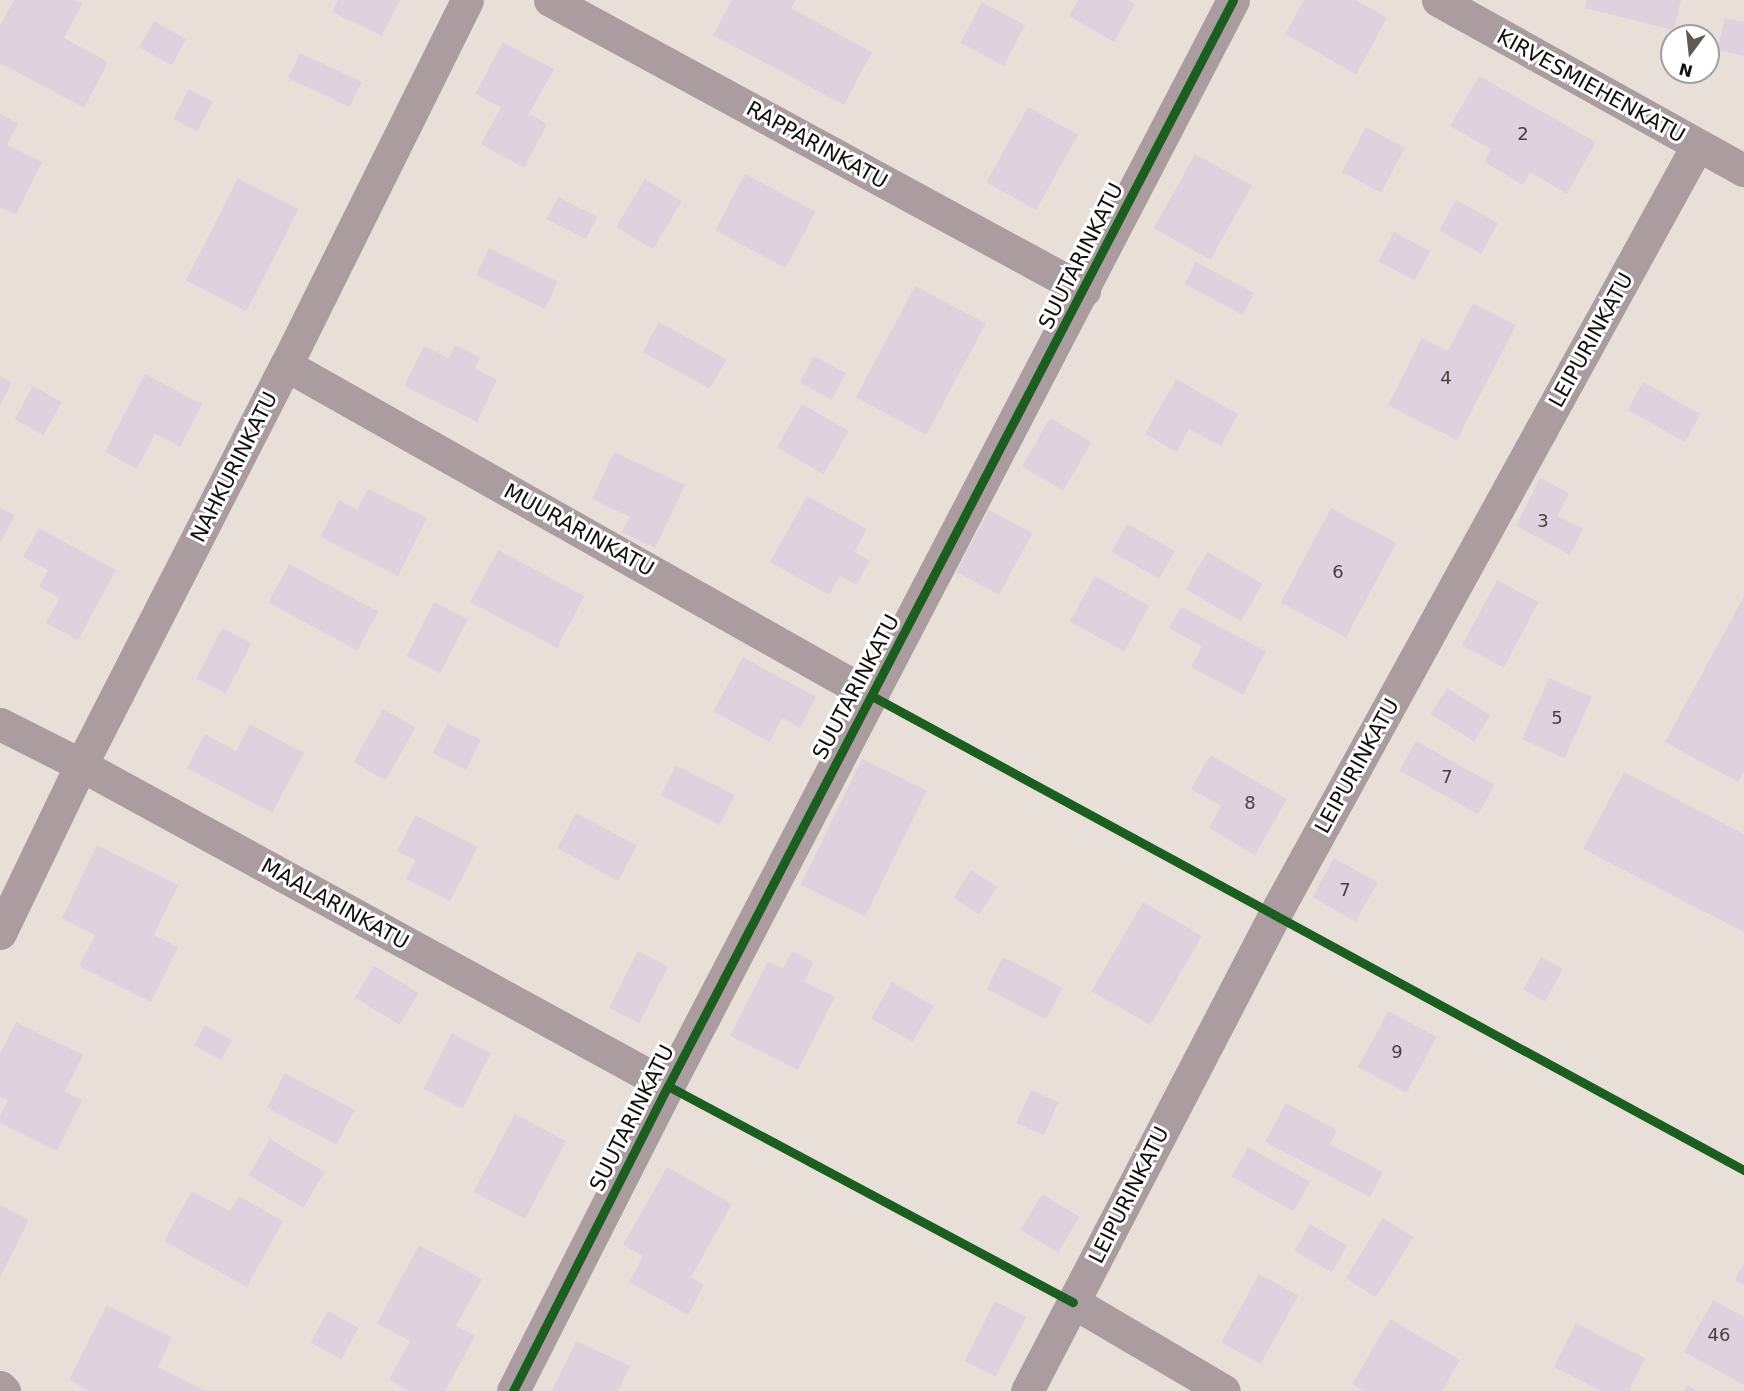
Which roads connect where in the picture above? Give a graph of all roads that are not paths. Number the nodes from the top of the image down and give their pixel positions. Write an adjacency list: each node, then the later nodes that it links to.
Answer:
1 (467, 0): 8 (street, NAHKURINKATU)
2 (550, 0): 7 (street, RAPPARINKATU)
3 (1233, 0): 7 (street, SUUTARINKATU)
4 (1438, 0): 5 (street, KIRVESMIEHENKATU)
5 (1697, 146): 6 (street, KIRVESMIEHENKATU); 14 (street, LEIPURINKATU)
6 (1744, 170)
7 (1084, 290): 9 (street, SUUTARINKATU)
8 (286, 365): 9 (street, MUURARINKATU); 11 (street, NAHKURINKATU)
9 (872, 696): 13 (street, SUUTARINKATU)
10 (0, 724): 11 (street, MAALARINKATU)
11 (81, 765): 12 (street, NAHKURINKATU); 13 (street, MAALARINKATU)
12 (0, 933)
13 (668, 1086): 17 (street, SUUTARINKATU)
14 (1073, 1302): 18 (street, LEIPURINKATU); 19 (street)
15 (0, 1387): 16 (street)
16 (4, 1391)
17 (513, 1391)
18 (1027, 1391)
19 (1224, 1391)

